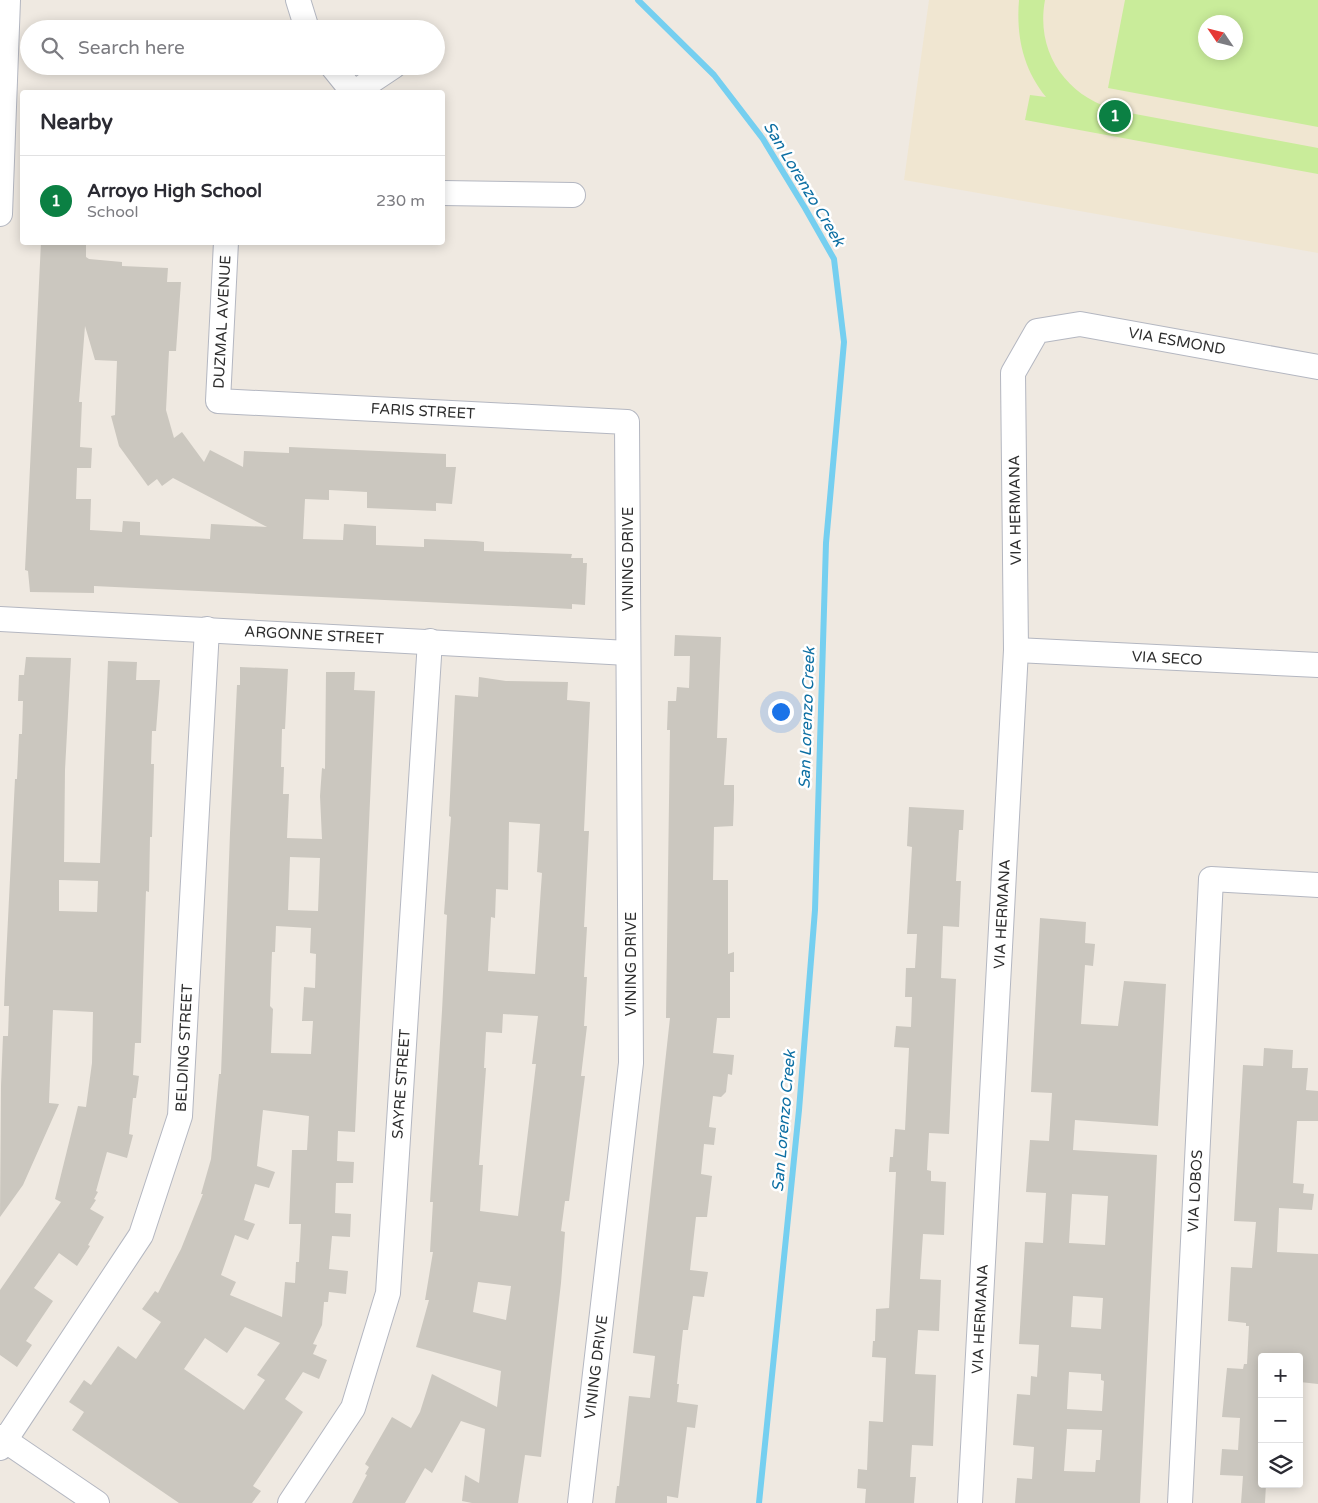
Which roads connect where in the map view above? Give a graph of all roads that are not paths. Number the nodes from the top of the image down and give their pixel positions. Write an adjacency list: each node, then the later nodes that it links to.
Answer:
1 (8, 0): 10 (street)
2 (298, 0): 3 (street)
3 (304, 20)
4 (340, 75): 6 (street)
5 (380, 75): 7 (street)
6 (352, 90)
7 (357, 90)
8 (445, 193): 9 (street)
9 (573, 195)
10 (0, 214)
11 (226, 245): 14 (street, DUZMAL AVENUE)
12 (1036, 332): 13 (street, VIA ESMOND); 19 (street, VIA HERMANA)
13 (1318, 367)
14 (218, 401): 15 (street, FARIS STREET)
15 (627, 422): 20 (street, VINING DRIVE)
16 (0, 619): 17 (street, ARGONNE STREET)
17 (207, 629): 18 (street, ARGONNE STREET); 23 (street, BELDING STREET)
18 (430, 642): 20 (street, ARGONNE STREET); 25 (street, SAYRE STREET)
19 (1016, 650): 21 (street, VIA SECO); 27 (street, VIA HERMANA)
20 (628, 652): 26 (street, VINING DRIVE)
21 (1318, 666)
22 (1318, 885): 28 (street, VIA LOBOS)
23 (2, 1442): 24 (street)
24 (97, 1503)
25 (290, 1503)
26 (580, 1503)
27 (970, 1503)
28 (1180, 1503)

